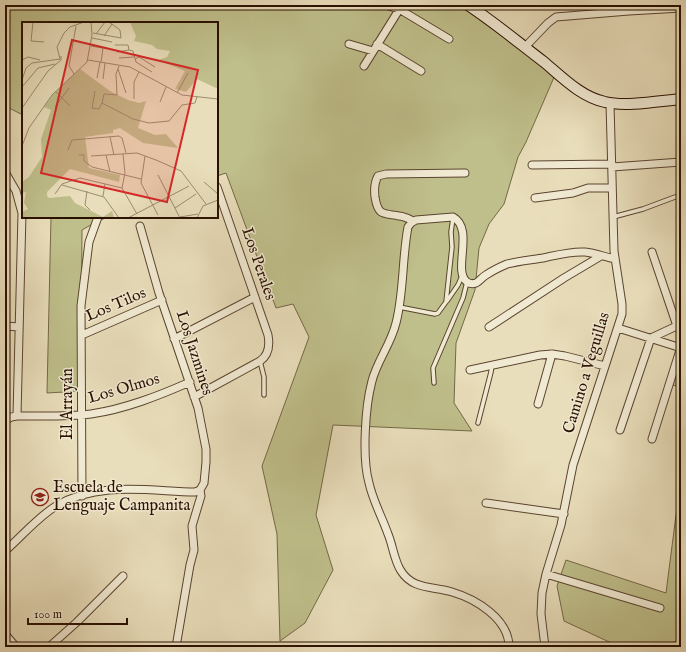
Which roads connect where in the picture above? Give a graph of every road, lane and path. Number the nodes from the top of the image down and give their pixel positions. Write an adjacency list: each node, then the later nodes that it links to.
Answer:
1 (385, 5): 4 (street)
2 (468, 5): 9 (street)
3 (563, 5): 6 (path)
4 (400, 7): 7 (street); 10 (street)
5 (681, 8): 9 (street)
6 (558, 10)
7 (449, 39)
8 (349, 44): 10 (street)
9 (524, 47): 14 (street)
10 (375, 48): 11 (street); 12 (street)
11 (364, 66)
12 (421, 71)
13 (681, 99): 14 (street)
14 (610, 103): 17 (street, Camino a Veguillas)
15 (681, 162): 17 (street)
16 (532, 165): 17 (street)
17 (612, 166): 20 (street, Camino a Veguillas)
18 (5, 172): 40 (street)
19 (465, 173): 27 (street)
20 (612, 188): 23 (street); 25 (street, Camino a Veguillas)
21 (218, 190): 34 (street, Los Perales)
22 (675, 197): 25 (lane)
23 (535, 198)
24 (453, 217): 27 (street); 32 (street); 36 (lane)
25 (613, 217): 31 (street, Camino a Veguillas)
26 (98, 218): 44 (street, El Arrayán)
27 (413, 221): 37 (street)
28 (140, 226): 35 (street, Los Jazmines)
29 (652, 252): 38 (street)
30 (601, 256): 31 (street); 33 (street); 41 (street)
31 (615, 259): 42 (street, Camino a Veguillas)
32 (463, 274): 33 (street); 36 (lane)
33 (467, 282): 54 (lane)
34 (254, 297): 46 (street); 49 (street, Los Perales)
35 (162, 300): 44 (street, Los Tilos); 46 (street, Los Jazmines)
36 (446, 302): 37 (lane)
37 (399, 307): 78 (street)
38 (679, 325): 43 (street)
39 (5, 326): 40 (street)
40 (19, 327): 61 (street)
41 (489, 327)
42 (618, 328): 45 (street); 51 (street, Camino a Veguillas)
43 (668, 330): 45 (street); 47 (street)
44 (82, 335): 60 (street, El Arrayán)
45 (652, 338): 47 (street); 64 (street)
46 (174, 339): 53 (street, Los Jazmines)
47 (672, 345): 65 (street)
48 (552, 354): 50 (street); 51 (street); 59 (street)
49 (260, 362): 57 (lane); 58 (street)
50 (492, 365): 52 (street); 63 (lane)
51 (605, 366): 69 (street, Camino a Veguillas)
52 (470, 370)
53 (190, 382): 58 (street, Los Jazmines); 60 (street, Los Olmos)
54 (434, 383)
55 (674, 384): 56 (path)
56 (681, 386)
57 (264, 395)
58 (194, 397): 66 (street, Los Jazmines)
59 (538, 404)
60 (83, 414): 61 (street, Los Olmos); 67 (street, El Arrayán)
61 (18, 416): 62 (street)
62 (5, 422)
63 (478, 423)
64 (620, 430)
65 (652, 439)
66 (200, 490): 67 (street); 77 (street, Los Jazmines)
67 (82, 496): 70 (street)
68 (486, 502): 69 (street)
69 (564, 514): 71 (street, Camino a Veguillas)
70 (5, 552)
71 (546, 574): 73 (street); 79 (street, Camino a Veguillas)
72 (123, 576): 76 (street)
73 (660, 608)
74 (5, 634): 75 (street)
75 (16, 647)
76 (49, 647)
77 (176, 647)
78 (509, 647)
79 (545, 647)

